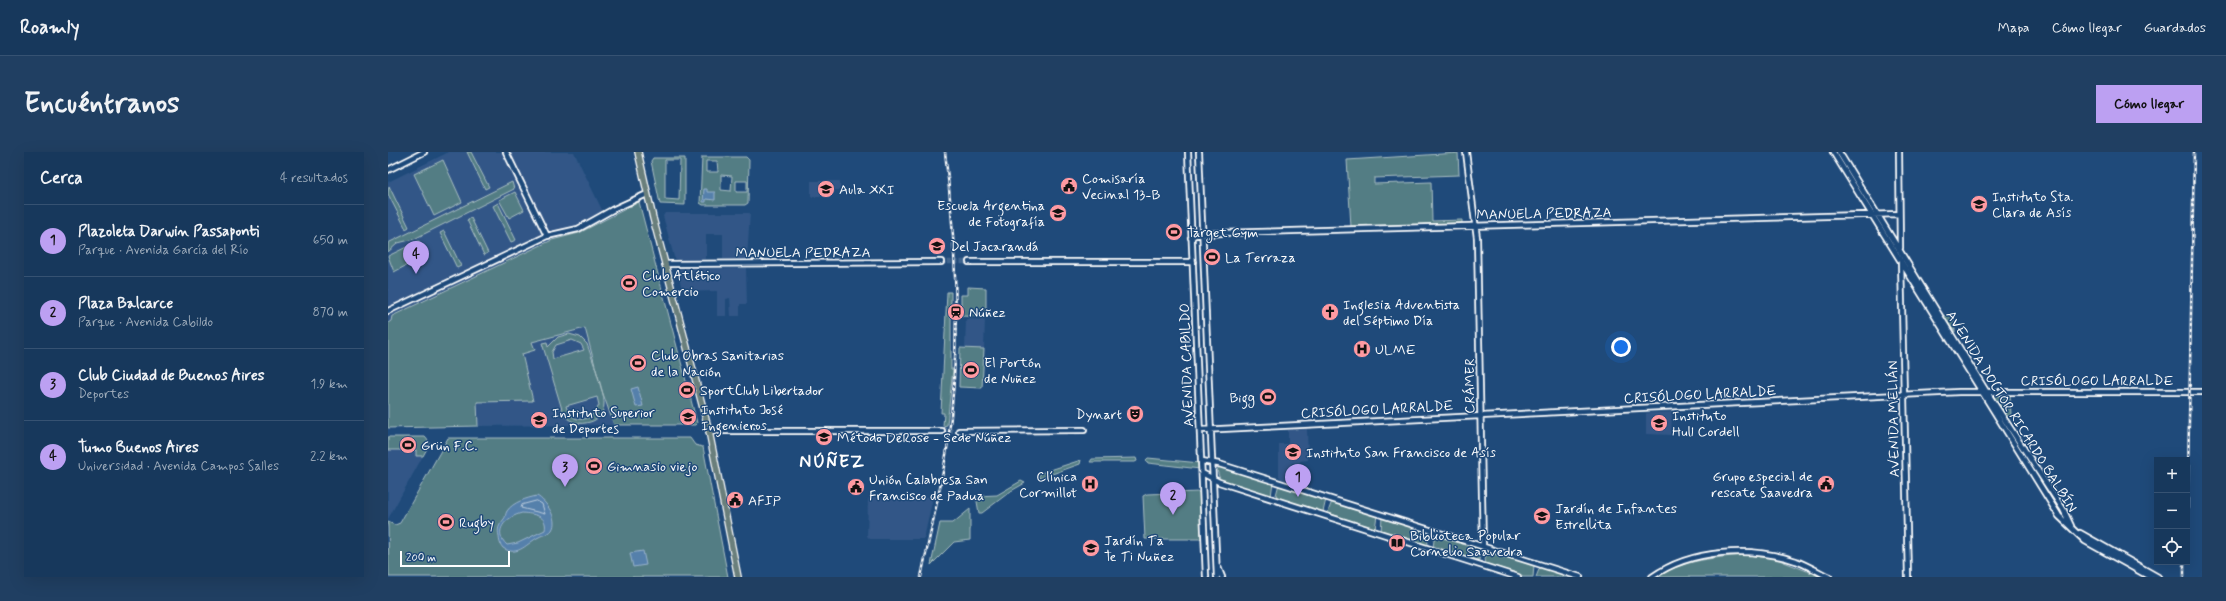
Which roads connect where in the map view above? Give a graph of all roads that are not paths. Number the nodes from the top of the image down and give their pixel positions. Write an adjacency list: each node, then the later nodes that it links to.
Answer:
1 (422, 152): 10 (street)
2 (506, 152): 17 (street)
3 (638, 152): 11 (main road)
4 (1188, 152): 18 (street, AVENIDA CABILDO)
5 (1199, 152): 16 (street, AVENIDA CABILDO)
6 (1466, 152): 15 (street, CRÁMER)
7 (1833, 152): 13 (street, AVENIDA DOCTOR RICARDO BALBÍN)
8 (1839, 152): 14 (street, AVENIDA DOCTOR RICARDO BALBÍN)
9 (1899, 152): 12 (street, AVENIDA MELIÁN)
10 (388, 170)
11 (647, 194): 17 (street); 24 (main road)
12 (1900, 214): 14 (street, MANUELA PEDRAZA); 19 (street, AVENIDA MELIÁN)
13 (1872, 215): 14 (street, MANUELA PEDRAZA); 15 (street, MANUELA PEDRAZA); 20 (street, AVENIDA DOCTOR RICARDO BALBÍN)
14 (1879, 215): 19 (street, AVENIDA DOCTOR RICARDO BALBÍN)
15 (1476, 226): 16 (street, MANUELA PEDRAZA); 29 (street, CRÁMER)
16 (1203, 234): 18 (street, MANUELA PEDRAZA); 30 (street, AVENIDA CABILDO)
17 (547, 236): 25 (street)
18 (1192, 238): 23 (street, AVENIDA CABILDO)
19 (1900, 250): 20 (street, AVENIDA MELIÁN); 26 (street, AVENIDA DOCTOR RICARDO BALBÍN)
20 (1900, 259): 26 (street, AVENIDA DOCTOR RICARDO BALBÍN); 28 (street, AVENIDA MELIÁN)
21 (941, 262): 24 (street, MANUELA PEDRAZA)
22 (969, 262): 23 (street)
23 (1193, 262): 32 (street, AVENIDA CABILDO)
24 (665, 264): 35 (main road)
25 (388, 311)
26 (1983, 392): 27 (street, CRISÓLOGO LARRALDE); 28 (street, CRISÓLOGO LARRALDE); 40 (street, AVENIDA DOCTOR RICARDO BALBÍN)
27 (2202, 392)
28 (1904, 396): 29 (street, CRISÓLOGO LARRALDE); 51 (street, AVENIDA MELIÁN)
29 (1480, 415): 30 (street, CRISÓLOGO LARRALDE); 41 (street, CRÁMER)
30 (1212, 429): 32 (street, CRISÓLOGO LARRALDE); 37 (street, AVENIDA CABILDO)
31 (1084, 430): 34 (street)
32 (1200, 430): 36 (street, AVENIDA CABILDO)
33 (942, 431): 35 (street)
34 (959, 431)
35 (709, 432): 43 (main road)
36 (1202, 461): 37 (street); 38 (street, AVENIDA CABILDO)
37 (1213, 462): 39 (street, AVENIDA CABILDO); 41 (street)
38 (1202, 473): 39 (street); 44 (street, AVENIDA CABILDO)
39 (1214, 479): 42 (street, AVENIDA CABILDO); 47 (street)
40 (2071, 527): 52 (street); 53 (street)
41 (1483, 547): 48 (street)
42 (1217, 564): 45 (street, AVENIDA CABILDO); 46 (street)
43 (738, 577)
44 (1206, 577)
45 (1217, 577)
46 (1222, 577)
47 (1518, 577)
48 (1580, 577)
49 (1652, 577): 50 (street)
50 (1829, 577)
51 (1908, 577)
52 (2150, 577)
53 (2158, 577)

